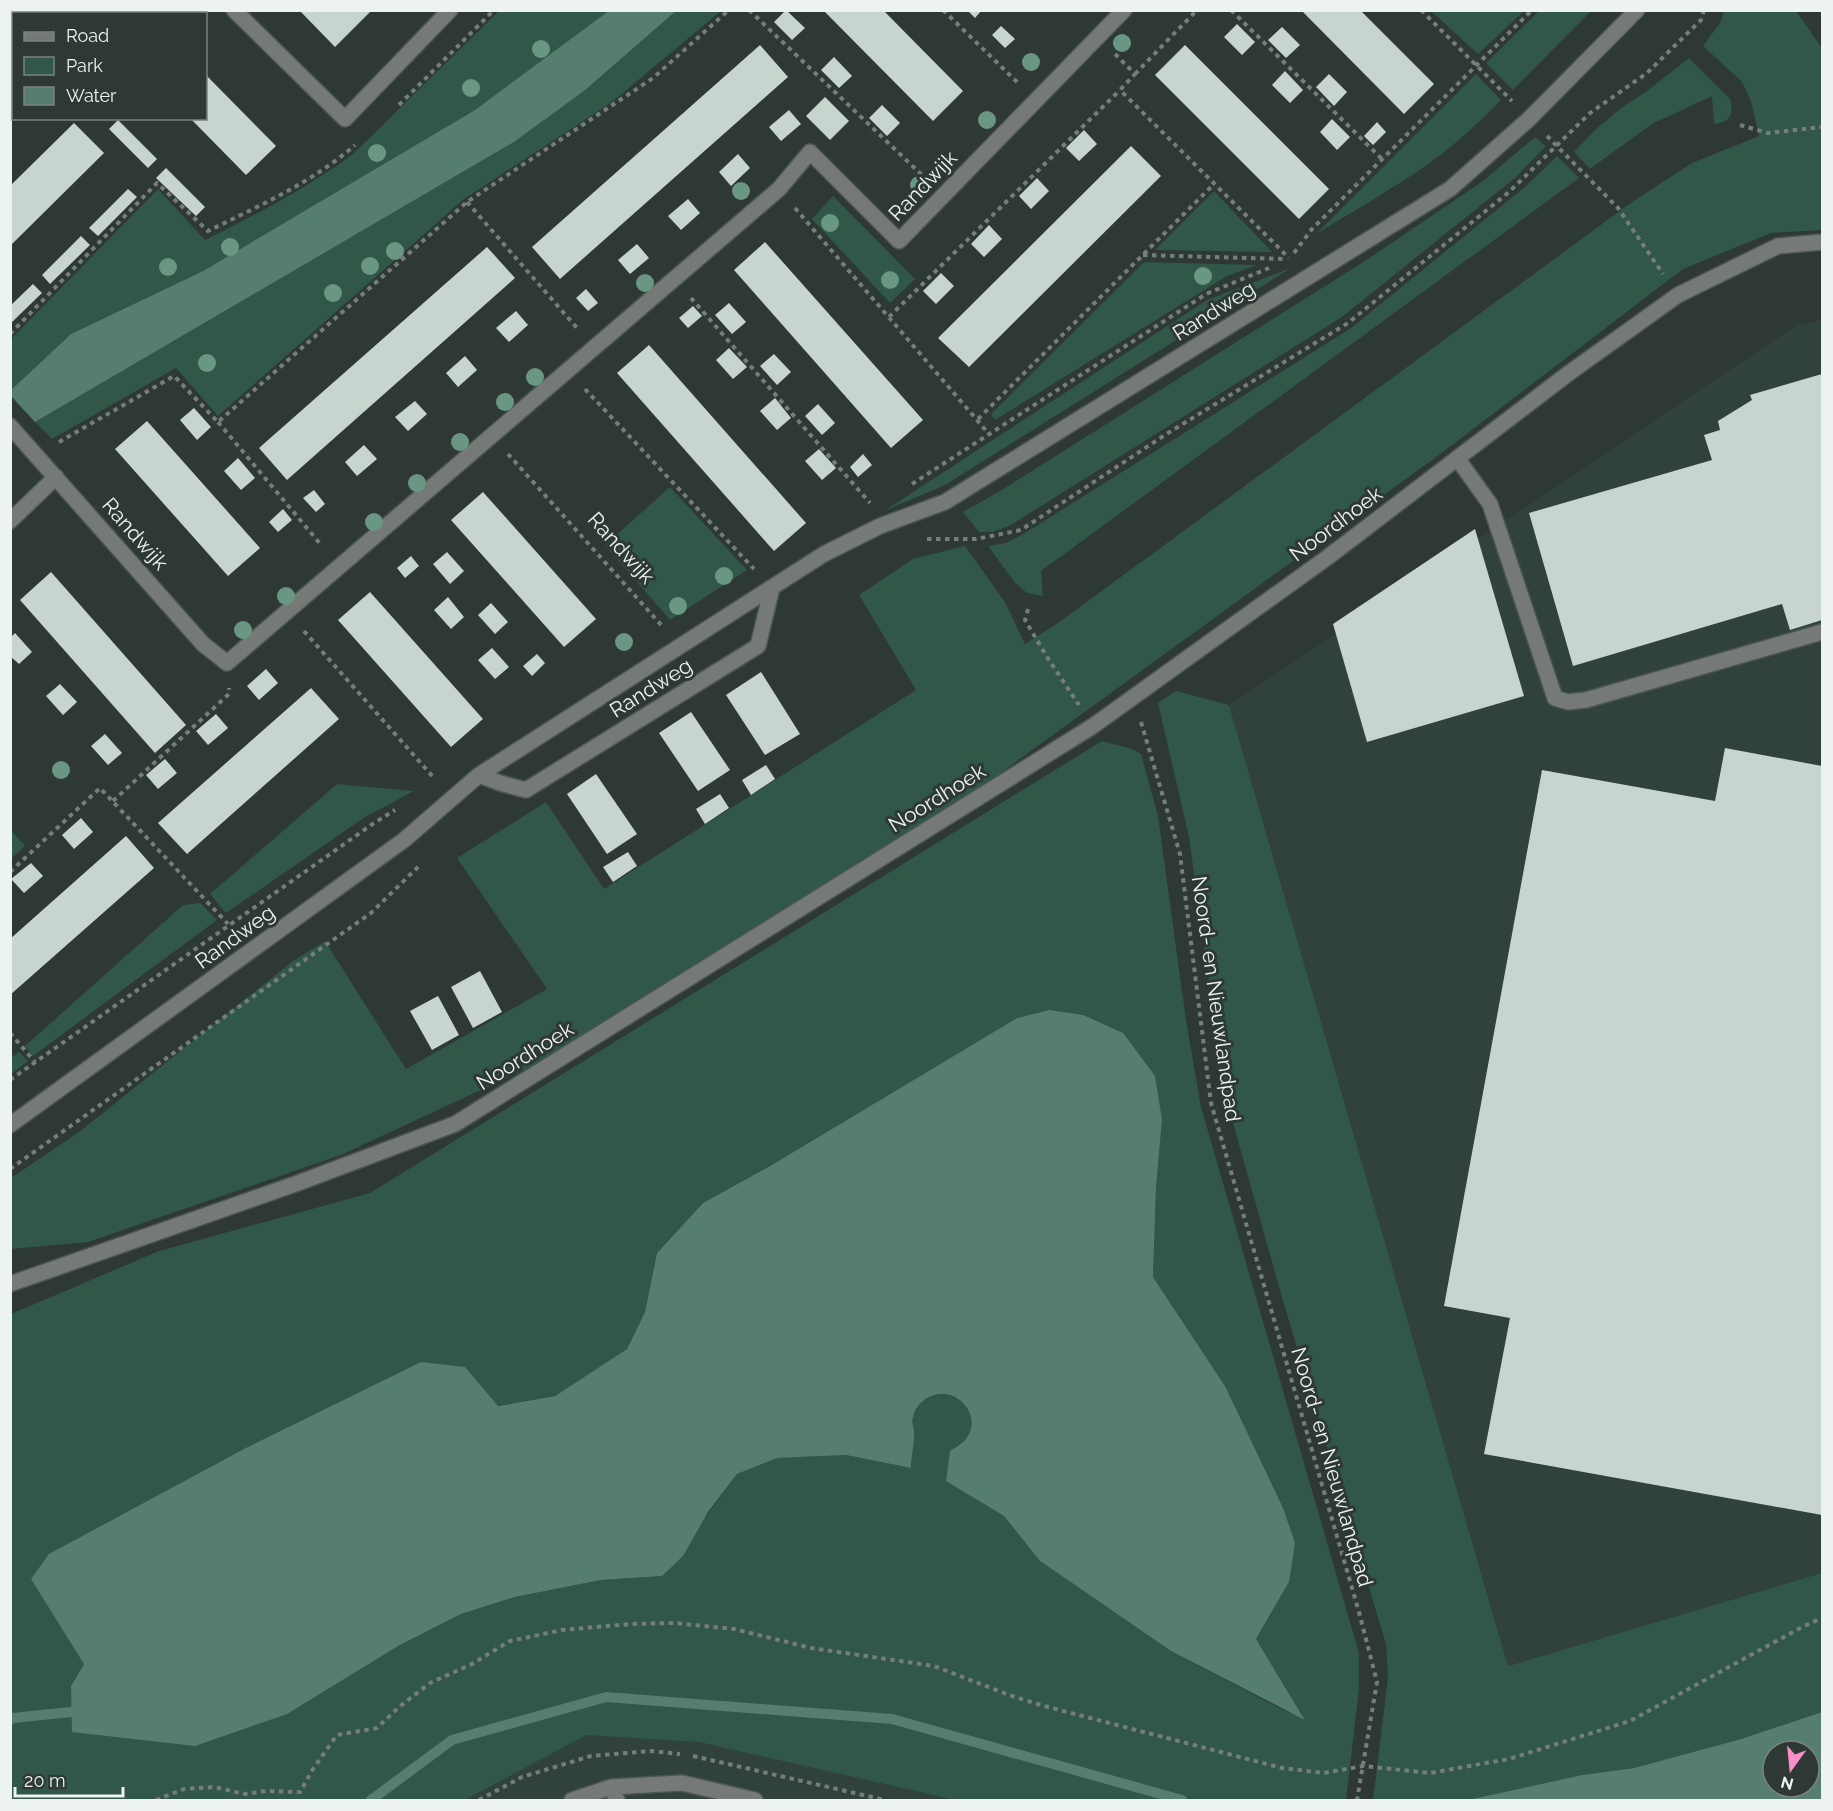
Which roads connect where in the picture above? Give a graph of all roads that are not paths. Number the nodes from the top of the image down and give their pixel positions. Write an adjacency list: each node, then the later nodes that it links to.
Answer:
1 (234, 10): 2 (street)
2 (450, 10)
3 (1124, 10): 8 (street, Randwijk)
4 (1637, 10): 10 (street, Randweg)
5 (1822, 242): 7 (street, Noordhoek)
6 (15, 430): 8 (street, Randwijk)
7 (1457, 458): 11 (street); 14 (street, Noordhoek)
8 (56, 477): 9 (street)
9 (10, 521)
10 (772, 588): 12 (street, Randweg); 12 (street, Randweg)
11 (1822, 632)
12 (480, 775): 13 (street, Randweg)
13 (10, 1125)
14 (10, 1284)
15 (614, 1793): 16 (street); 17 (street)
16 (572, 1800)
17 (754, 1800)

